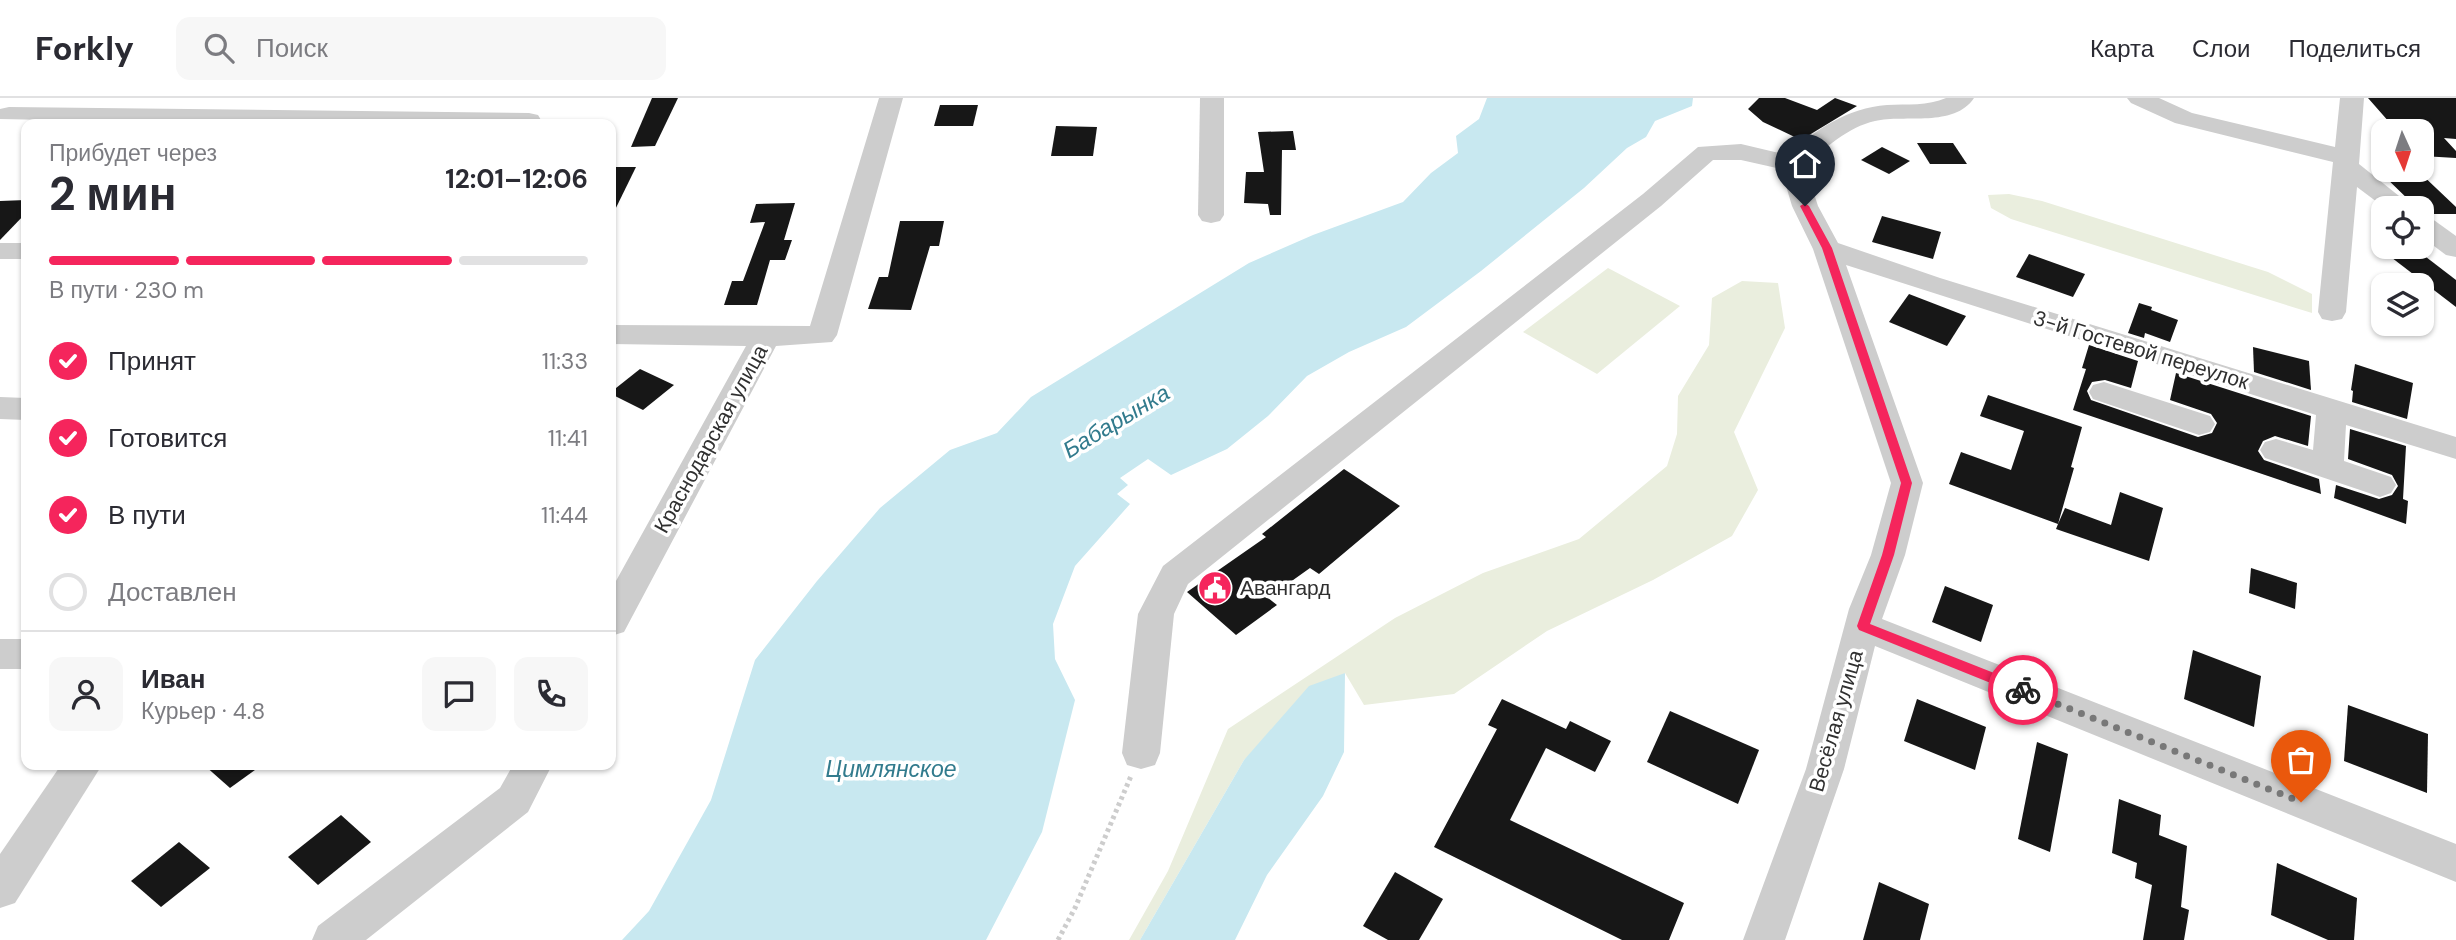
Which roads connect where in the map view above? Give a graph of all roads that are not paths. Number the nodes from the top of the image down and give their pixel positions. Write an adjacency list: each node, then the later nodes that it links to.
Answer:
1 (544, 98): 9 (street)
2 (891, 98): 21 (street, Краснодарская улица)
3 (1212, 98): 13 (street)
4 (1962, 98): 11 (street)
5 (2139, 98): 10 (street)
6 (2348, 100): 10 (street)
7 (9, 114): 8 (street)
8 (333, 119)
9 (529, 119)
10 (2346, 162): 12 (street); 19 (street)
11 (1793, 164): 15 (street, Весёлая улица); 37 (street)
12 (2387, 196)
13 (1212, 215)
14 (2434, 233): 16 (street)
15 (1827, 248): 22 (street, 3-й Гостевой переулок); 34 (street, Весёлая улица)
16 (2456, 249)
17 (0, 251): 18 (street)
18 (21, 251)
19 (2332, 312)
20 (616, 334): 21 (street)
21 (766, 337): 33 (street, Краснодарская улица)
22 (2162, 356): 25 (street); 27 (street, 3-й Гостевой переулок)
23 (2104, 392): 25 (street)
24 (0, 408): 26 (street)
25 (2151, 408): 28 (street)
26 (21, 409)
27 (2332, 410): 29 (street, 3-й Гостевой переулок); 31 (street)
28 (2199, 424)
29 (2456, 449)
30 (2276, 450): 31 (street)
31 (2327, 467): 32 (street)
32 (2380, 485)
33 (616, 613)
34 (1863, 626): 40 (street); 43 (street, Весёлая улица)
35 (0, 654): 36 (street)
36 (21, 654)
37 (1141, 752)
38 (80, 770): 41 (street)
39 (530, 770): 42 (street)
40 (2456, 863)
41 (0, 889)
42 (333, 940)
43 (1764, 940)

